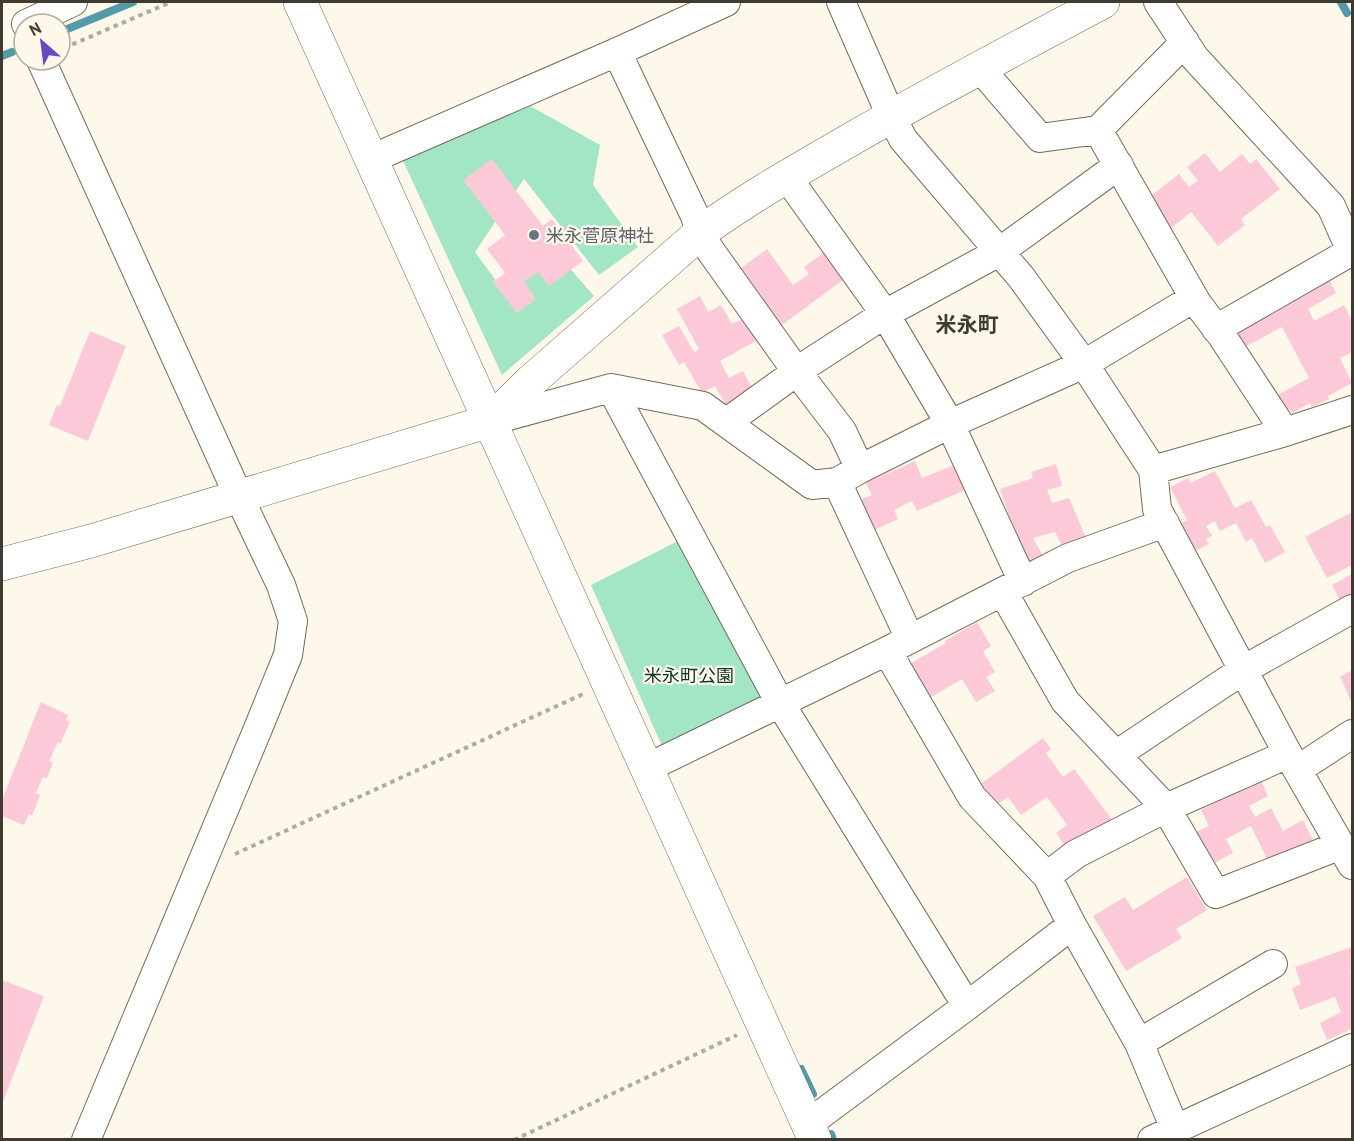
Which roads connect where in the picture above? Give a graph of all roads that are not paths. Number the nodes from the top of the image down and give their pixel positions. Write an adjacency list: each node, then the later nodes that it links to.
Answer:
1 (73, 2): 7 (street)
2 (300, 2): 14 (street)
3 (726, 2): 9 (street)
4 (841, 2): 12 (street)
5 (1103, 2): 10 (street)
6 (1158, 2): 8 (street)
7 (52, 12)
8 (1185, 42): 13 (street); 19 (street)
9 (617, 52): 14 (street); 17 (street)
10 (979, 67): 12 (street); 13 (street)
11 (46, 72): 33 (street)
12 (891, 117): 16 (street); 18 (street)
13 (1098, 130): 15 (street)
14 (371, 159): 27 (street)
15 (1119, 165): 18 (street); 20 (street)
16 (787, 177): 17 (street); 21 (street)
17 (700, 233): 24 (street); 27 (street)
18 (999, 252): 21 (street); 23 (street)
19 (1352, 252): 22 (street)
20 (1194, 298): 22 (street); 23 (street)
21 (885, 314): 24 (street); 29 (street)
22 (1216, 329): 30 (street)
23 (1084, 364): 29 (street); 31 (street)
24 (797, 372): 28 (street); 32 (street)
25 (611, 388): 27 (street); 28 (street); 40 (street)
26 (1353, 410): 30 (street)
27 (490, 421): 33 (street); 44 (street)
28 (727, 422): 32 (street)
29 (950, 424): 32 (street); 36 (street)
30 (1285, 432): 31 (street)
31 (1153, 470): 34 (street)
32 (848, 476): 38 (street)
33 (239, 497): 35 (street); 55 (street)
34 (1165, 523): 36 (street); 39 (street)
35 (2, 564)
36 (1013, 587): 38 (street); 42 (street)
37 (1353, 609): 39 (street)
38 (899, 645): 40 (street); 47 (street)
39 (1243, 670): 42 (street); 43 (street)
40 (780, 703): 44 (street); 50 (street)
41 (1353, 734): 43 (street)
42 (1116, 755): 45 (street)
43 (1293, 762): 45 (street); 46 (street)
44 (647, 768): 53 (street)
45 (1166, 808): 46 (street); 47 (street)
46 (1347, 855)
47 (1047, 876): 48 (street)
48 (1072, 925): 50 (street); 51 (street)
49 (1273, 964): 51 (street)
50 (967, 1006): 53 (street)
51 (1139, 1043): 54 (street)
52 (1353, 1048): 54 (street)
53 (812, 1132)
54 (1163, 1134)
55 (86, 1140)

